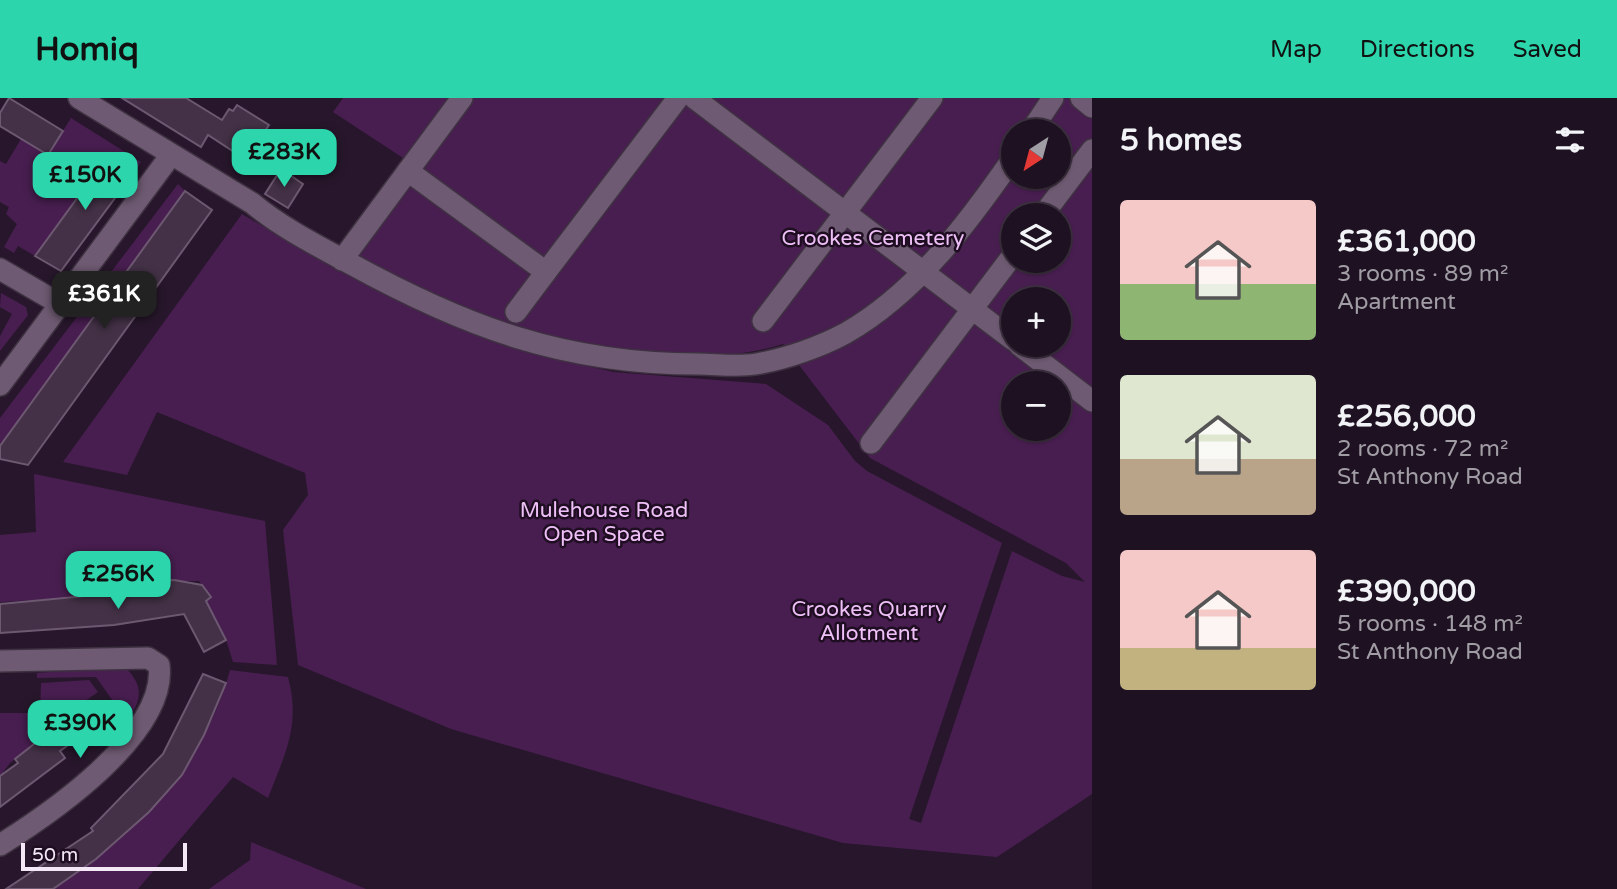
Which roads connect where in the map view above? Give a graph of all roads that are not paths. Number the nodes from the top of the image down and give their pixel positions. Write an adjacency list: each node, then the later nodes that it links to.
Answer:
1 (79, 98): 11 (street)
2 (461, 98): 12 (street)
3 (678, 98): 20 (street)
4 (694, 98): 15 (street)
5 (932, 98): 15 (street)
6 (1053, 98): 9 (street)
7 (1081, 98): 8 (street)
8 (1092, 107)
9 (1039, 119)
10 (1092, 150): 14 (street)
11 (171, 155): 16 (street); 21 (street)
12 (408, 171): 16 (street); 20 (street)
13 (1001, 174): 18 (street)
14 (1052, 203)
15 (845, 214): 18 (street); 24 (street)
16 (342, 260): 18 (street)
17 (0, 269): 21 (street)
18 (922, 271): 22 (street)
19 (1001, 271): 22 (street)
20 (546, 272): 23 (street)
21 (60, 304): 27 (street)
22 (973, 309): 25 (street); 29 (street)
23 (516, 312)
24 (763, 321)
25 (1001, 331)
26 (1035, 357): 28 (street)
27 (0, 385)
28 (1092, 401)
29 (871, 443)
30 (0, 661): 31 (street)
31 (0, 845)

